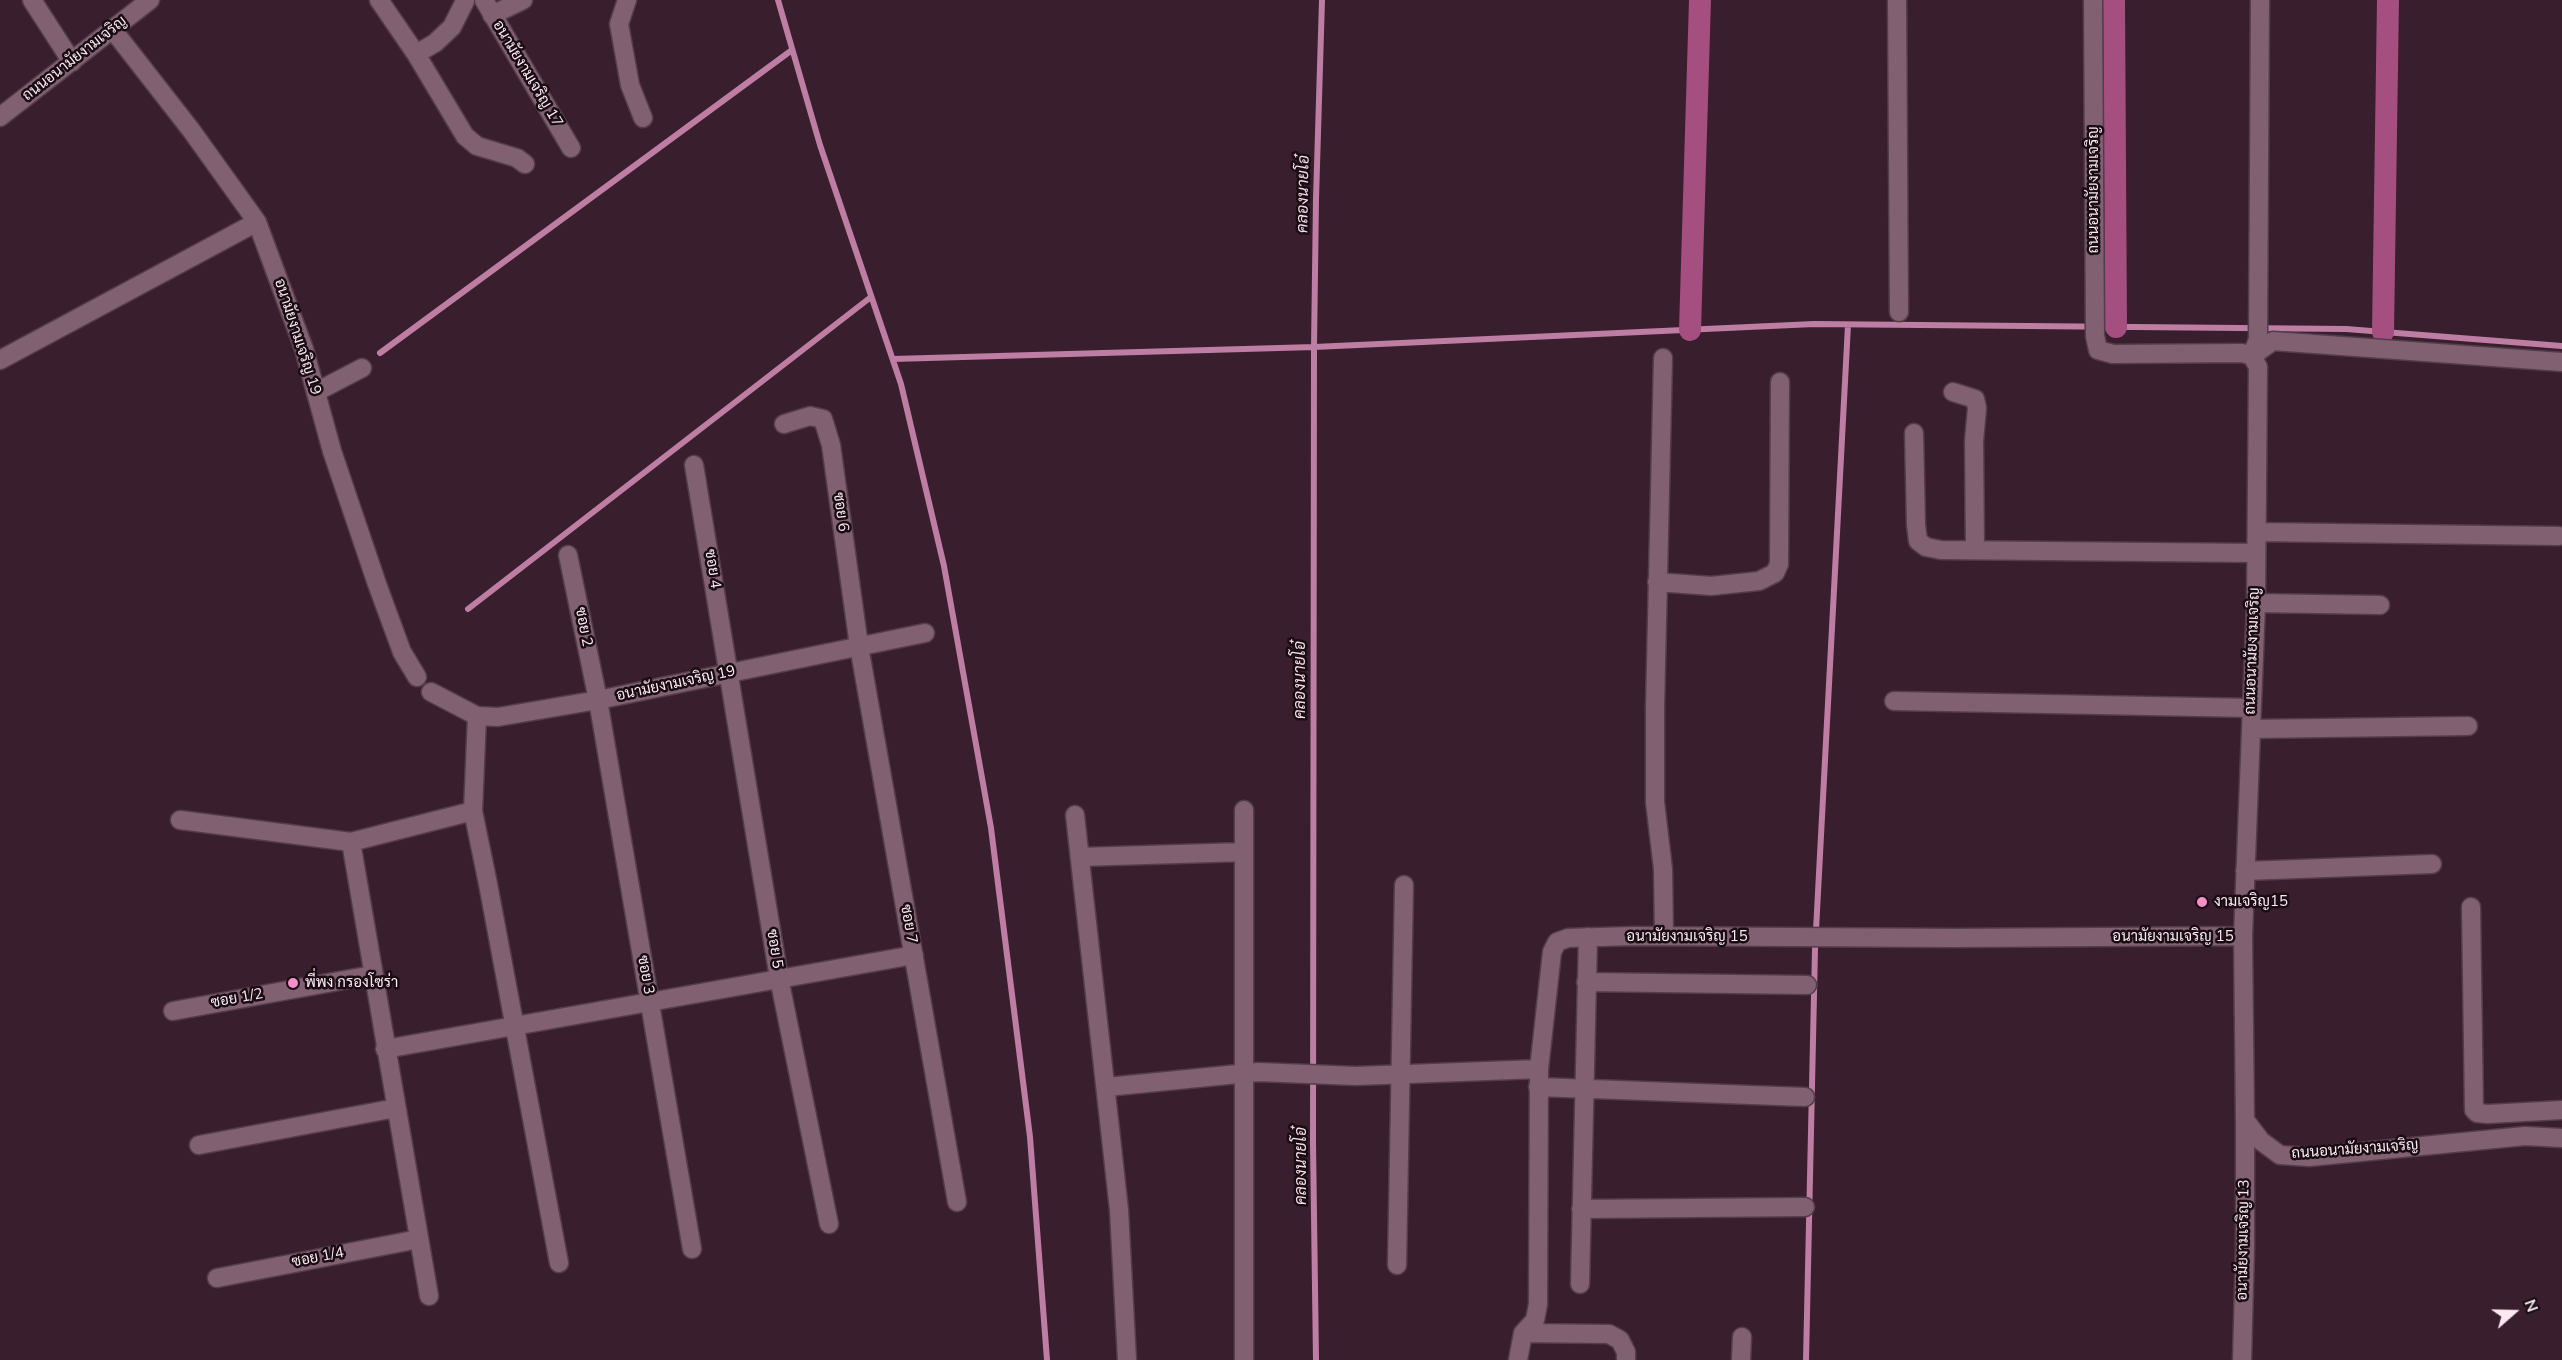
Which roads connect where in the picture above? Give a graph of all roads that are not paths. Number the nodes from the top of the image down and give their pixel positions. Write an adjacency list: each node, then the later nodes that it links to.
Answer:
1 (32, 0): 13 (street)
2 (150, 0): 11 (street, ถนนอนามัยงามเจริญ)
3 (379, 0): 12 (street)
4 (524, 0): 10 (street)
5 (627, 0): 15 (street)
6 (1897, 0): 19 (street)
7 (2093, 0): 20 (street, ถนนอนามัยงามเจริญ)
8 (2260, 0): 20 (street)
9 (465, 1): 12 (street)
10 (488, 7): 16 (street, อนามัยงามเจริญ 17)
11 (113, 30): 13 (street, ถนนอนามัยงามเจริญ); 18 (street, อนามัยงามเจริญ 19)
12 (416, 54): 17 (street)
13 (72, 62): 14 (street, ถนนอนามัยงามเจริญ)
14 (0, 117)
15 (643, 118)
16 (571, 148)
17 (525, 164)
18 (257, 222): 22 (street); 26 (street, อนามัยงามเจริญ 19)
19 (1899, 312)
20 (2252, 356): 23 (street); 31 (street, ถนนอนามัยงามเจริญ)
21 (1663, 358): 36 (street)
22 (0, 360)
23 (2562, 362)
24 (362, 368): 26 (street)
25 (1780, 382): 36 (street)
26 (316, 392): 42 (street, อนามัยงามเจริญ 19)
27 (1953, 392): 33 (street)
28 (784, 424): 40 (street, ซอย 6)
29 (1914, 433): 33 (street)
30 (694, 465): 41 (street, ซอย 4)
31 (2258, 532): 32 (street); 34 (street, ถนนอนามัยงามเจริญ)
32 (2559, 536)
33 (1976, 548): 34 (street)
34 (2256, 553): 37 (street, ถนนอนามัยงามเจริญ)
35 (568, 555): 44 (street, ซอย 2)
36 (1657, 582): 61 (street)
37 (2256, 603): 38 (street); 46 (street, ถนนอนามัยงามเจริญ)
38 (2380, 605)
39 (925, 633): 40 (street, อนามัยงามเจริญ 19)
40 (859, 646): 41 (street, อนามัยงามเจริญ 19); 64 (street, ซอย 7)
41 (729, 672): 44 (street, อนามัยงามเจริญ 19); 66 (street, ซอย 5)
42 (417, 676)
43 (431, 692): 47 (street, อนามัยงามเจริญ 19)
44 (598, 700): 47 (street, อนามัยงามเจริญ 19); 69 (street, ซอย 3)
45 (1894, 701): 46 (street)
46 (2251, 708): 49 (street, ถนนอนามัยงามเจริญ)
47 (477, 716): 51 (street)
48 (2468, 726): 49 (street)
49 (2251, 729): 58 (street, ถนนอนามัยงามเจริญ)
50 (1244, 810): 55 (street)
51 (473, 811): 54 (street); 71 (street)
52 (1075, 815): 56 (street)
53 (180, 820): 54 (street)
54 (351, 842): 65 (street)
55 (1244, 852): 56 (street); 73 (street)
56 (1080, 857): 76 (street)
57 (2432, 864): 58 (street)
58 (2245, 871): 62 (street, ถนนอนามัยงามเจริญ)
59 (1404, 885): 74 (street)
60 (2471, 907): 80 (street)
61 (1664, 936): 62 (street, อนามัยงามเจริญ 15); 63 (street, อนามัยงามเจริญ 15)
62 (2243, 936): 81 (street, ถนนอนามัยงามเจริญ)
63 (1588, 937): 67 (street); 75 (street, อนามัยงามเจริญ 15)
64 (914, 955): 66 (street); 84 (street, ซอย 7)
65 (372, 975): 70 (street, ซอย 1/2); 72 (street)
66 (779, 978): 69 (street); 87 (street, ซอย 5)
67 (1586, 982): 68 (street); 77 (street)
68 (1807, 985)
69 (650, 1002): 71 (street); 89 (street, ซอย 3)
70 (172, 1011)
71 (513, 1025): 72 (street); 90 (street)
72 (385, 1049): 79 (street)
73 (1244, 1074): 74 (street); 76 (street); 98 (street)
74 (1401, 1075): 75 (street); 91 (street)
75 (1539, 1078): 77 (street); 95 (street, อนามัยงามเจริญ 15)
76 (1107, 1087): 97 (street)
77 (1586, 1089): 78 (street); 86 (street)
78 (1805, 1097)
79 (396, 1108): 83 (street); 88 (street)
80 (2562, 1110)
81 (2245, 1120): 82 (street, ถนนอนามัยงามเจริญ); 102 (street, อนามัยงามเจริญ 13)
82 (2562, 1138)
83 (199, 1145)
84 (957, 1202)
85 (1805, 1206): 86 (street)
86 (1581, 1209): 93 (street)
87 (829, 1224)
88 (419, 1239): 92 (street, ซอย 1/4); 94 (street)
89 (692, 1249)
90 (558, 1263)
91 (1397, 1265)
92 (217, 1278)
93 (1580, 1284)
94 (429, 1296)
95 (1523, 1333): 99 (street, อนามัยงามเจริญ 15); 100 (street)
96 (1742, 1337): 101 (street)
97 (1127, 1360)
98 (1244, 1360)
99 (1518, 1360)
100 (1626, 1360)
101 (1741, 1360)
102 (2242, 1360)

